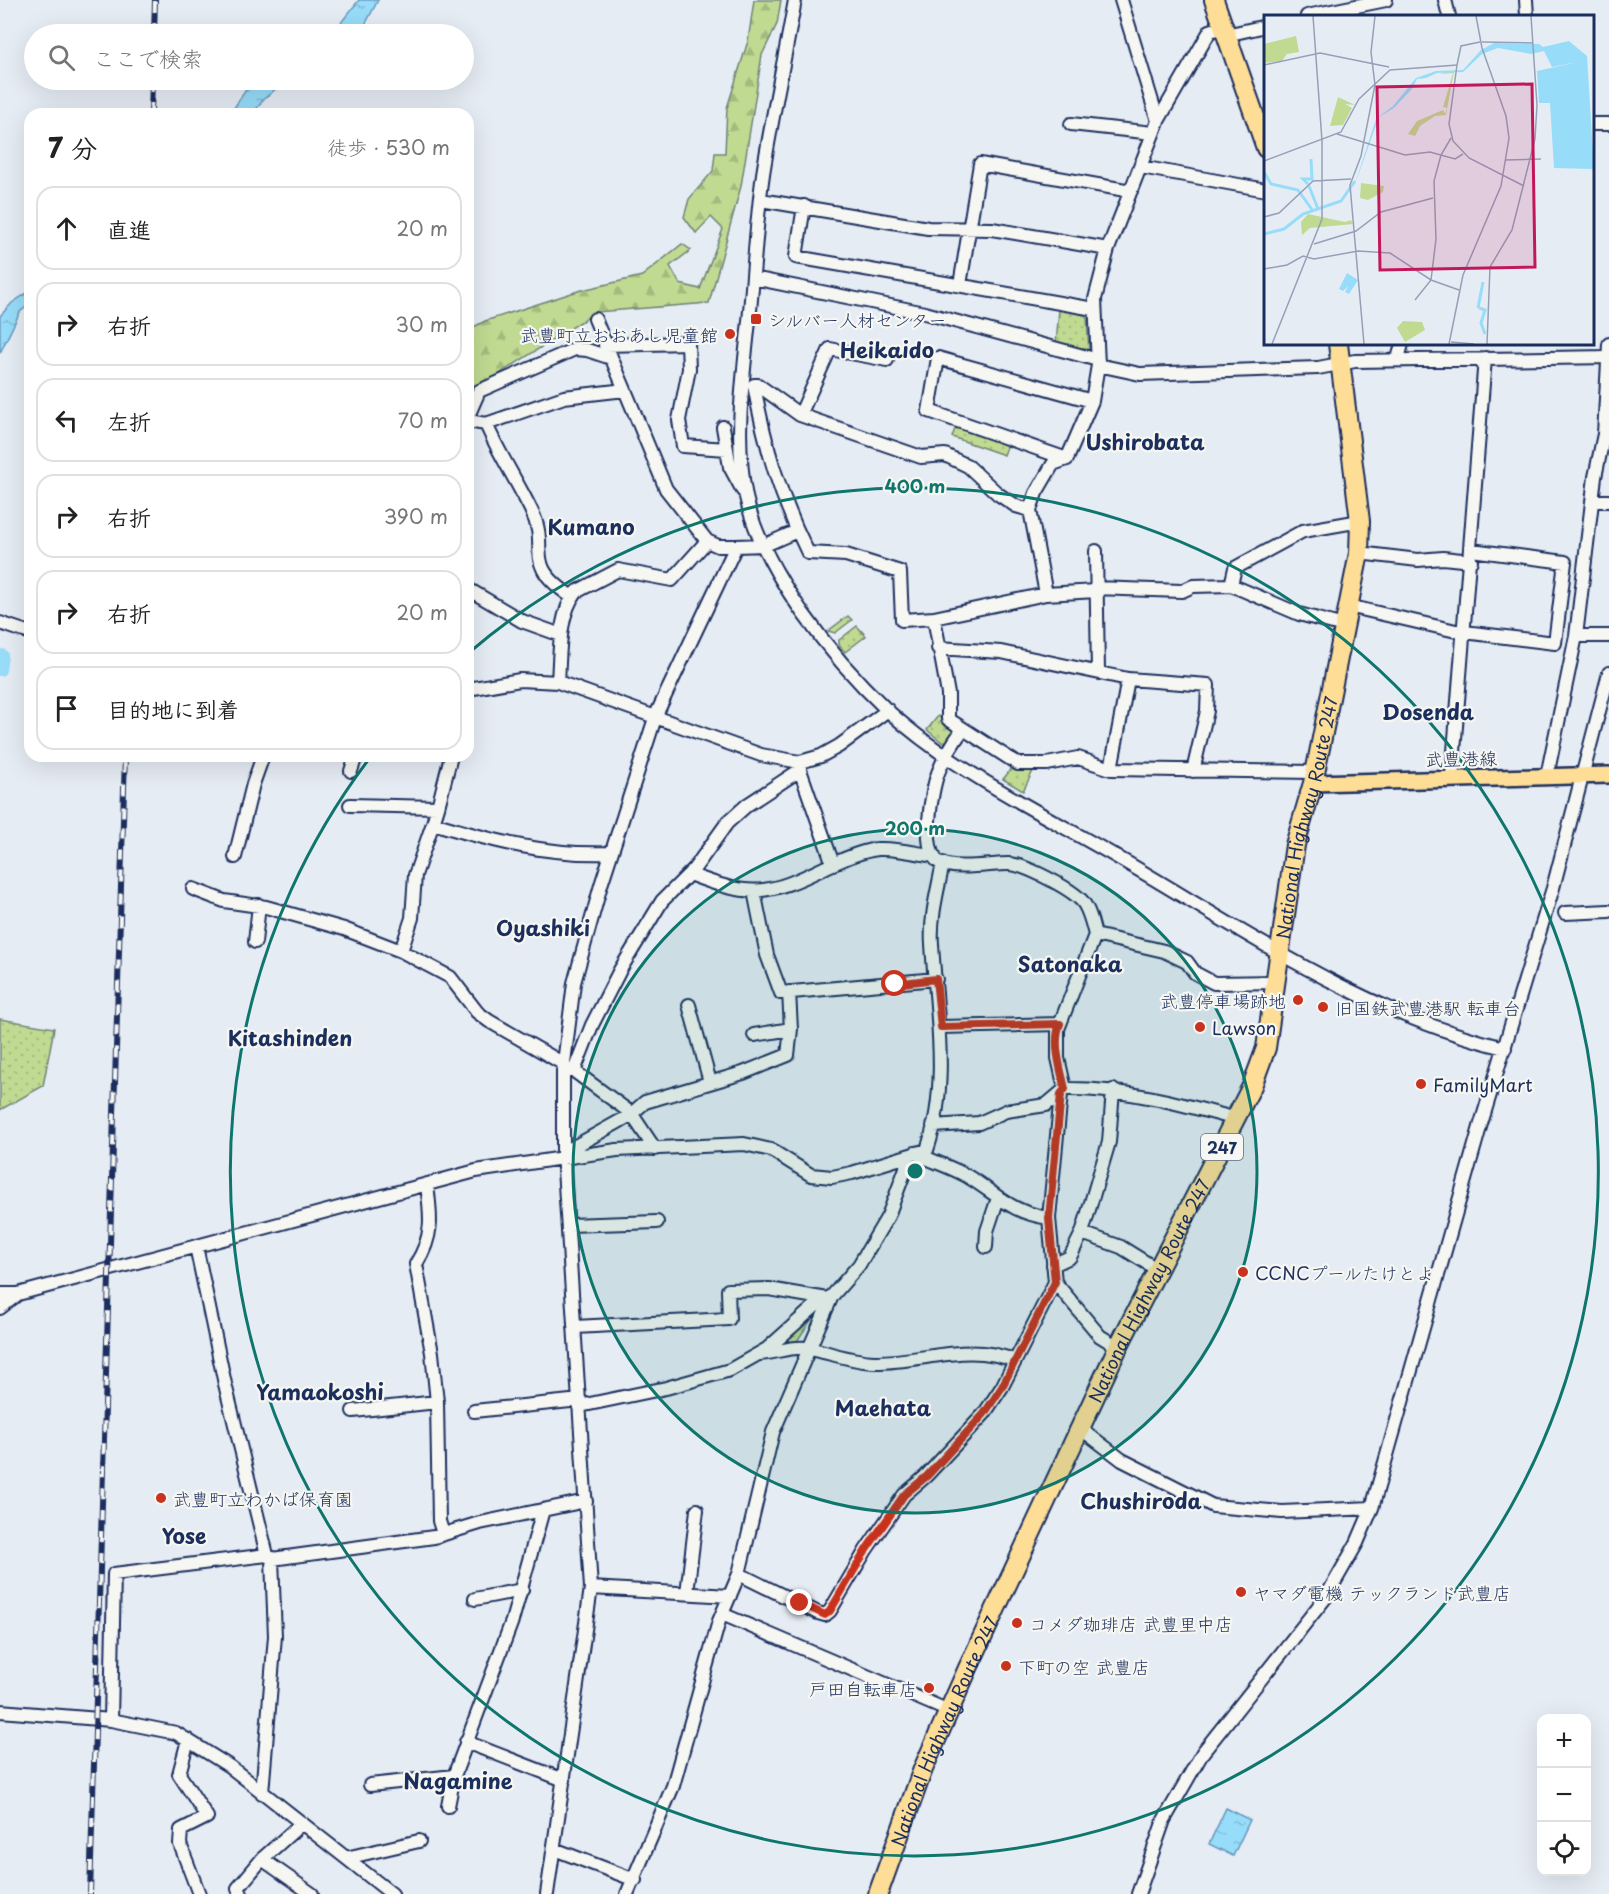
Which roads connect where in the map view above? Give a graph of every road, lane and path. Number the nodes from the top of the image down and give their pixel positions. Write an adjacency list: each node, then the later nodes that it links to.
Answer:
1 (795, 0): 18 (street)
2 (1121, 0): 13 (street)
3 (1214, 0): 11 (highway)
4 (1386, 0): 7 (street)
5 (1445, 0): 8 (street)
6 (1526, 0): 9 (street)
7 (1312, 15)
8 (1449, 15)
9 (1527, 15)
10 (1264, 26): 11 (street)
11 (1224, 31): 13 (street); 14 (highway)
12 (1071, 124): 13 (street)
13 (1156, 127): 15 (street)
14 (1264, 142)
15 (1140, 167): 16 (street); 17 (street)
16 (1264, 190)
17 (1131, 191): 20 (street); 21 (street)
18 (761, 200): 19 (street); 22 (street)
19 (804, 206): 20 (street); 23 (street)
20 (969, 228): 21 (street); 23 (street)
21 (1108, 249): 24 (street)
22 (753, 278): 35 (street); 43 (street)
23 (960, 285): 24 (street)
24 (1094, 309): 35 (street)
25 (596, 319): 27 (street)
26 (1609, 344): 30 (street)
27 (605, 345): 31 (street); 45 (street)
28 (1338, 345): 36 (highway, National Highway Route 247 / 247)
29 (1402, 345): 33 (street)
30 (1609, 357): 32 (street); 48 (street)
31 (611, 358): 37 (street); 39 (street)
32 (1485, 358): 33 (street); 58 (street)
33 (1398, 359): 36 (street)
34 (887, 360): 40 (street)
35 (1098, 362): 36 (street); 38 (street)
36 (1340, 364): 51 (highway, National Highway Route 247 / 247)
37 (625, 390): 42 (street); 53 (street)
38 (1092, 401): 46 (street); 46 (street)
39 (474, 404)
40 (800, 415): 44 (street); 50 (street)
41 (474, 420): 42 (street)
42 (486, 424): 63 (street)
43 (740, 430): 44 (street); 45 (street); 47 (street)
44 (762, 430): 52 (street)
45 (727, 449): 47 (street)
46 (1067, 459): 50 (street)
47 (747, 498): 54 (street)
48 (1593, 501): 49 (street); 71 (street)
49 (1609, 501)
50 (1030, 510): 62 (street)
51 (1360, 520): 57 (highway, National Highway Route 247 / 247); 59 (street)
52 (797, 531): 54 (street); 65 (street)
53 (707, 541): 55 (street); 63 (street)
54 (765, 545): 55 (street); 79 (street)
55 (736, 546): 80 (street)
56 (1096, 551): 60 (street)
57 (1359, 553): 58 (street); 64 (highway, National Highway Route 247 / 247)
58 (1471, 556): 69 (street); 69 (street)
59 (1231, 585): 60 (street); 67 (street)
60 (1096, 589): 62 (street); 74 (street)
61 (474, 593): 70 (street)
62 (1046, 594): 65 (street)
63 (572, 597): 70 (street)
64 (1348, 606): 67 (highway, National Highway Route 247 / 247); 69 (street)
65 (934, 618): 73 (street)
66 (0, 623): 68 (street)
67 (1344, 626): 93 (highway, National Highway Route 247 / 247)
68 (24, 631)
69 (1465, 632): 94 (street)
70 (561, 635): 77 (street)
71 (1576, 636): 72 (street); 91 (street)
72 (1609, 636)
73 (938, 648): 74 (street); 81 (street)
74 (1098, 671): 76 (street)
75 (1609, 673): 92 (street)
76 (1128, 679): 87 (street); 89 (street)
77 (558, 682): 78 (street); 80 (street)
78 (474, 688)
79 (888, 710): 82 (street); 86 (street)
80 (656, 715): 86 (street); 98 (street)
81 (963, 729): 82 (street); 87 (street)
82 (945, 756): 100 (street); 111 (street)
83 (261, 762): 99 (street)
84 (354, 762): 88 (street)
85 (449, 762): 96 (street)
86 (800, 766): 101 (street); 102 (street)
87 (1111, 770): 89 (street)
88 (351, 771)
89 (1193, 771): 93 (street)
90 (1609, 775): 92 (main road, 武豊港線)
91 (1547, 776): 92 (main road, 武豊港線); 94 (main road, 武豊港線)
92 (1582, 776): 120 (street)
93 (1314, 777): 94 (main road, 武豊港線); 111 (highway, National Highway Route 247 / 247)
94 (1452, 777)
95 (350, 805): 96 (street)
96 (438, 807): 97 (street)
97 (433, 823): 98 (street); 110 (street)
98 (611, 853): 121 (street)
99 (235, 857)
100 (939, 859): 101 (street); 108 (street); 112 (street)
101 (833, 864): 104 (street)
102 (689, 874): 104 (street); 121 (street)
103 (193, 889): 105 (street)
104 (754, 891): 114 (street)
105 (259, 905): 109 (street); 110 (street)
106 (1609, 911): 107 (street)
107 (1565, 913)
108 (1095, 935): 113 (street); 116 (street)
109 (255, 942)
110 (401, 951): 121 (street)
111 (1280, 954): 113 (highway, National Highway Route 247 / 247); 120 (street)
112 (936, 979): 114 (street); 117 (street)
113 (1277, 982): 126 (highway, National Highway Route 247 / 247)
114 (789, 992): 118 (street)
115 (689, 1005): 122 (street)
116 (1060, 1024): 117 (street); 124 (street)
117 (941, 1027): 127 (street)
118 (791, 1029): 119 (street); 122 (street)
119 (754, 1035)
120 (1505, 1048): 159 (street)
121 (567, 1069): 125 (street); 130 (street)
122 (710, 1082): 125 (street)
123 (1113, 1090): 124 (street); 126 (street); 137 (street)
124 (1063, 1091): 127 (street); 133 (street)
125 (631, 1113): 128 (street); 130 (street)
126 (1236, 1119): 142 (highway, National Highway Route 247 / 247)
127 (933, 1126): 129 (street)
128 (656, 1149): 129 (street); 130 (street)
129 (911, 1154): 132 (street); 146 (street)
130 (563, 1156): 131 (street); 136 (street)
131 (427, 1185): 139 (street); 153 (street)
132 (998, 1198): 133 (street); 140 (street)
133 (1049, 1218): 141 (street)
134 (644, 1221): 135 (street); 136 (street); 138 (street)
135 (657, 1221)
136 (568, 1225): 148 (street)
137 (1082, 1233): 141 (street); 142 (street)
138 (644, 1235)
139 (196, 1246): 145 (street); 163 (street)
140 (987, 1247)
141 (1053, 1265): 143 (street)
142 (1158, 1270): 149 (highway, National Highway Route 247 / 247)
143 (1055, 1282): 149 (street); 152 (street)
144 (0, 1294): 145 (street)
145 (18, 1294): 147 (street)
146 (829, 1297): 148 (street); 150 (street); 151 (street)
147 (0, 1308)
148 (575, 1327): 154 (street)
149 (1119, 1347): 157 (highway, National Highway Route 247 / 247)
150 (808, 1349): 151 (street); 152 (street); 164 (street)
151 (755, 1354): 154 (street)
152 (1015, 1361): 164 (street)
153 (437, 1402): 155 (street); 162 (street)
154 (580, 1403): 156 (street); 158 (street)
155 (353, 1411)
156 (474, 1411)
157 (1080, 1428): 159 (street); 172 (highway, National Highway Route 247 / 247)
158 (586, 1501): 160 (street); 165 (street)
159 (1372, 1508): 194 (street)
160 (543, 1510): 162 (street); 166 (street)
161 (697, 1510): 167 (street)
162 (443, 1534): 163 (street)
163 (270, 1557): 173 (street); 179 (street)
164 (739, 1574): 168 (street)
165 (591, 1588): 167 (street); 177 (street)
166 (522, 1590): 169 (street); 175 (street)
167 (687, 1593): 168 (street)
168 (730, 1596): 170 (street)
169 (475, 1599)
170 (722, 1614): 172 (street); 186 (street)
171 (0, 1711): 173 (street)
172 (949, 1711): 193 (highway, National Highway Route 247 / 247)
173 (111, 1720): 174 (street)
174 (188, 1740): 179 (street); 187 (street)
175 (466, 1742): 176 (street); 177 (street)
176 (454, 1776): 178 (street); 180 (street)
177 (564, 1780): 183 (street)
178 (369, 1785)
179 (262, 1793): 181 (street)
180 (448, 1806)
181 (302, 1823): 184 (street); 185 (street)
182 (419, 1841): 184 (street)
183 (554, 1849): 186 (street); 191 (street)
184 (346, 1858): 190 (street)
185 (262, 1859): 188 (street); 189 (street)
186 (635, 1881): 192 (street)
187 (199, 1894)
188 (241, 1894)
189 (312, 1894)
190 (392, 1894)
191 (547, 1894)
192 (627, 1894)
193 (878, 1894)
194 (1138, 1894)

